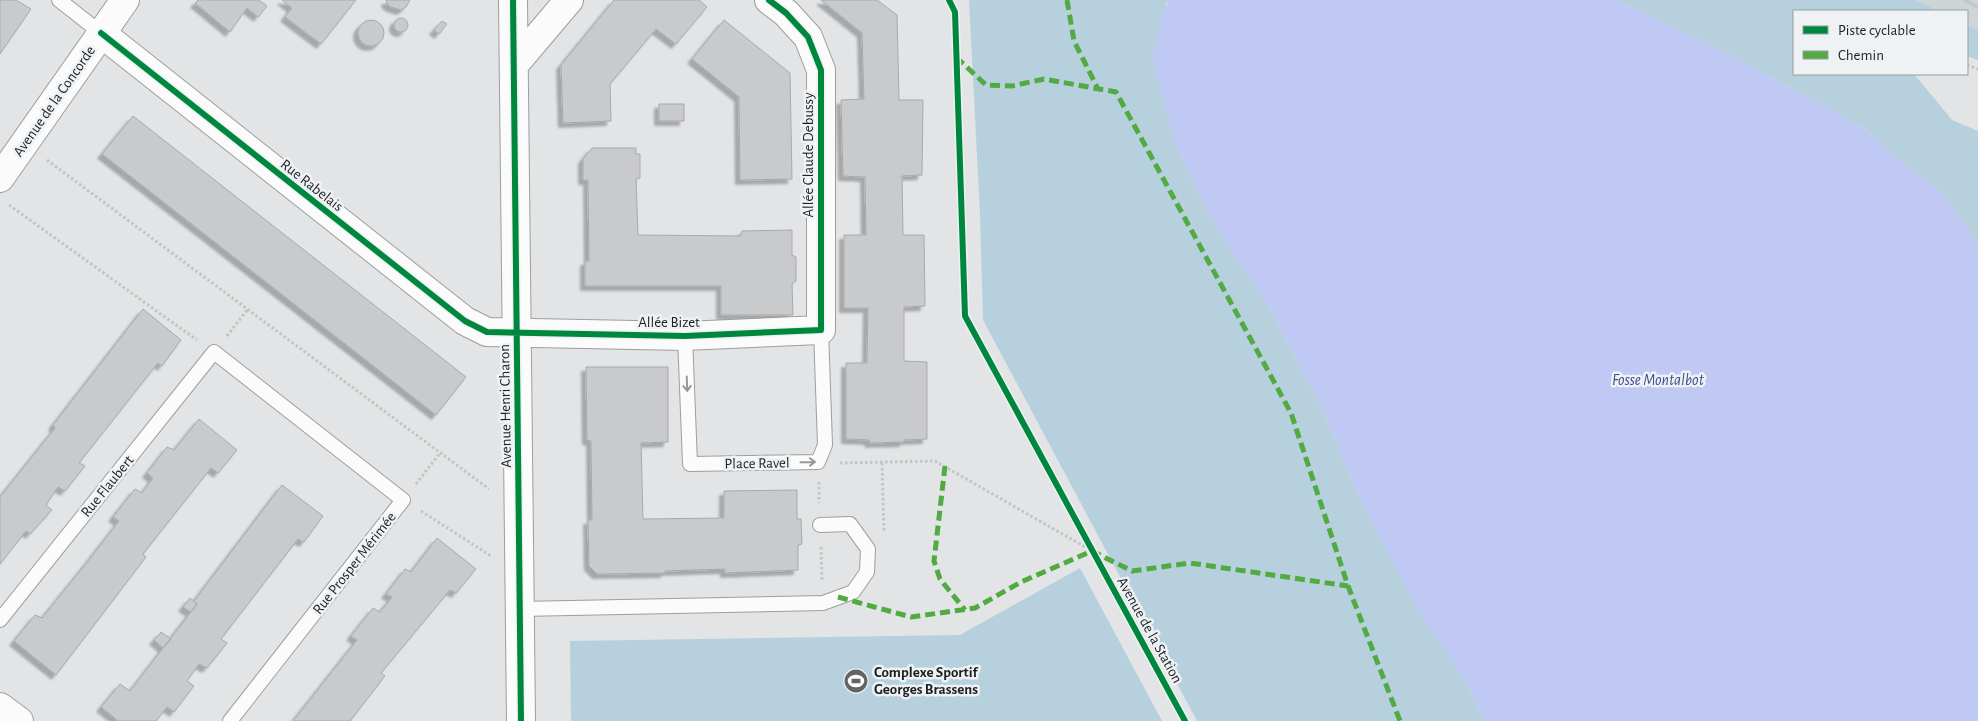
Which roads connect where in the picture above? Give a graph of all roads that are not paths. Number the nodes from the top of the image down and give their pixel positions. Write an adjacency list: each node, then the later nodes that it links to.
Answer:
1 (59, 0): 6 (lane)
2 (125, 0): 6 (street, Avenue de la Concorde)
3 (513, 0): 7 (street, Avenue Henri Charon)
4 (569, 0): 7 (street)
5 (769, 0): 9 (street, Allée Claude Debussy)
6 (101, 33): 8 (street, Avenue de la Concorde); 10 (street, Rue Rabelais)
7 (514, 65): 10 (street, Avenue Henri Charon)
8 (0, 178)
9 (821, 330): 11 (street, Allée Bizet); 11 (lane, Place Ravel, one-way to 9)
10 (517, 334): 11 (street, Allée Bizet); 14 (street, Avenue Henri Charon)
11 (685, 336)
12 (214, 352): 15 (lane, Rue Flaubert); 18 (lane, Rue Prosper Mérimée)
13 (820, 525): 14 (lane)
14 (519, 609): 19 (street, Avenue Henri Charon)
15 (0, 620)
16 (0, 707): 17 (street)
17 (19, 721)
18 (230, 721)
19 (521, 721)

